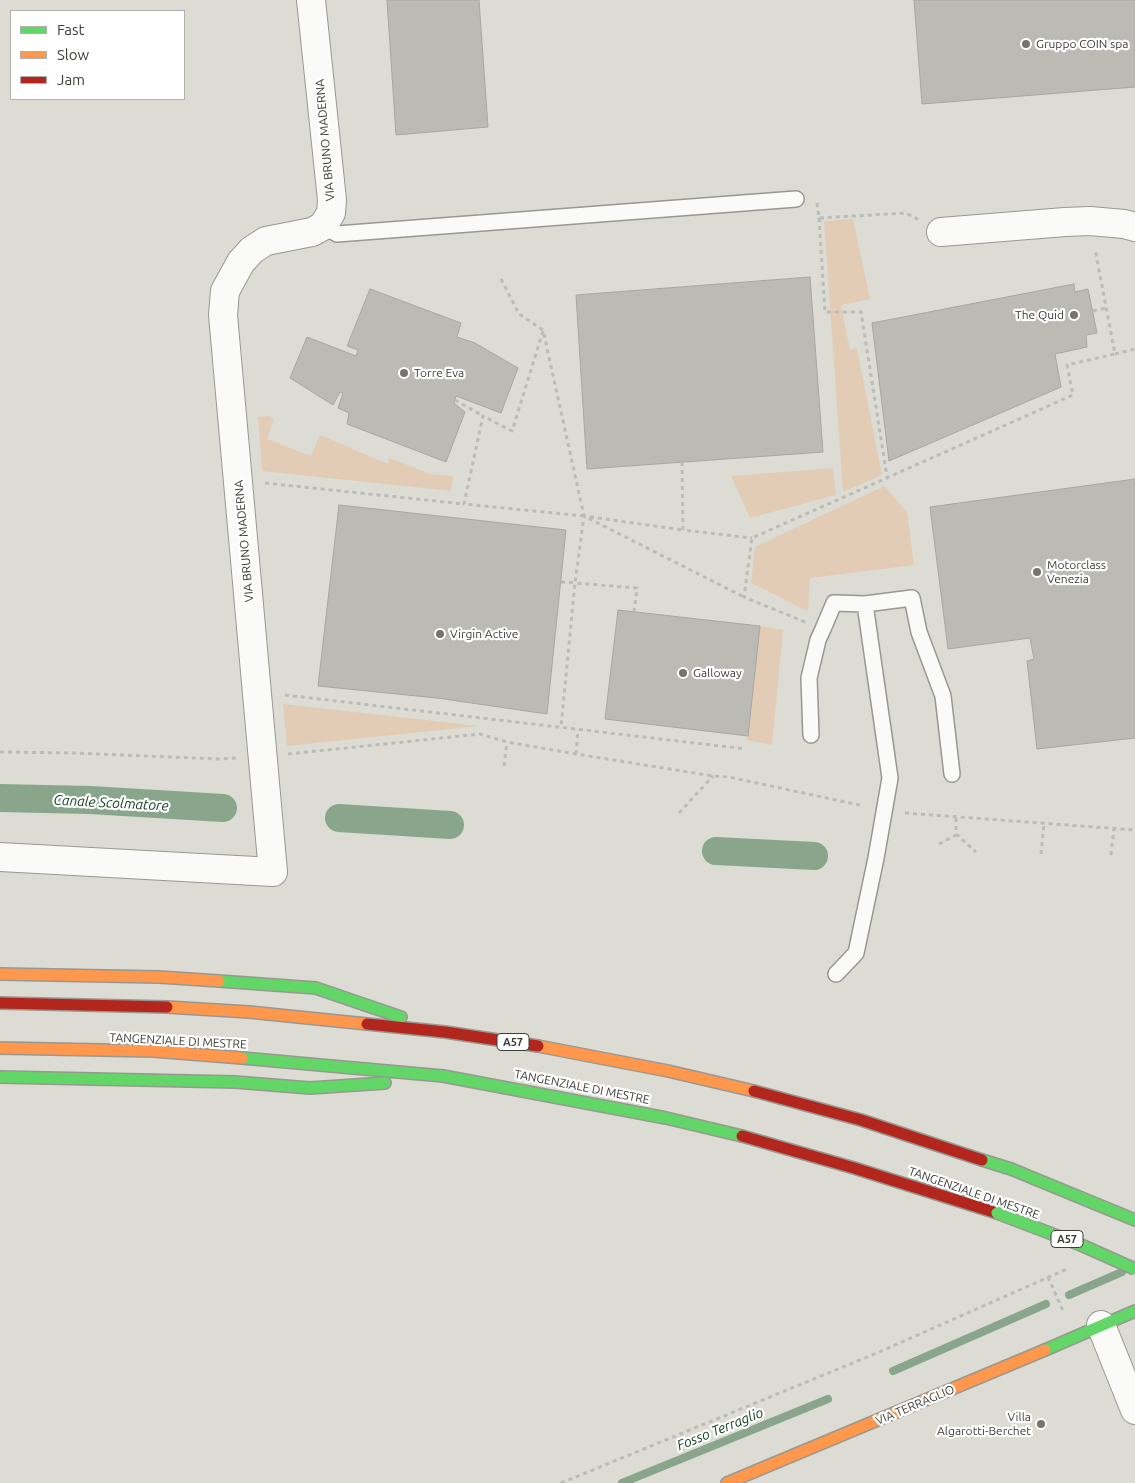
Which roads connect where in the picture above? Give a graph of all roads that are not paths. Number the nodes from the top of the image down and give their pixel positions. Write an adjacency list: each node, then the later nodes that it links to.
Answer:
1 (311, 0): 3 (street, VIA BRUNO MADERNA)
2 (796, 199): 3 (lane)
3 (323, 226): 9 (street, VIA BRUNO MADERNA)
4 (1135, 227): 5 (street)
5 (941, 232)
6 (866, 604): 7 (lane); 8 (lane); 11 (lane)
7 (811, 735)
8 (952, 774)
9 (0, 857)
10 (0, 974): 13 (main road, A57)
11 (836, 974)
12 (0, 1002): 13 (main road, A57)
13 (445, 1032): 17 (main road, A57)
14 (0, 1048): 15 (main road, TANGENZIALE DI MESTRE / A57)
15 (443, 1076): 16 (main road, A57); 18 (main road, TANGENZIALE DI MESTRE / A57, bridge)
16 (0, 1077)
17 (1135, 1220)
18 (1135, 1269)
19 (1135, 1311): 20 (main road, VIA TERRAGLIO)
20 (1101, 1325): 21 (street); 22 (main road, VIA TERRAGLIO)
21 (1135, 1410)
22 (728, 1483)

